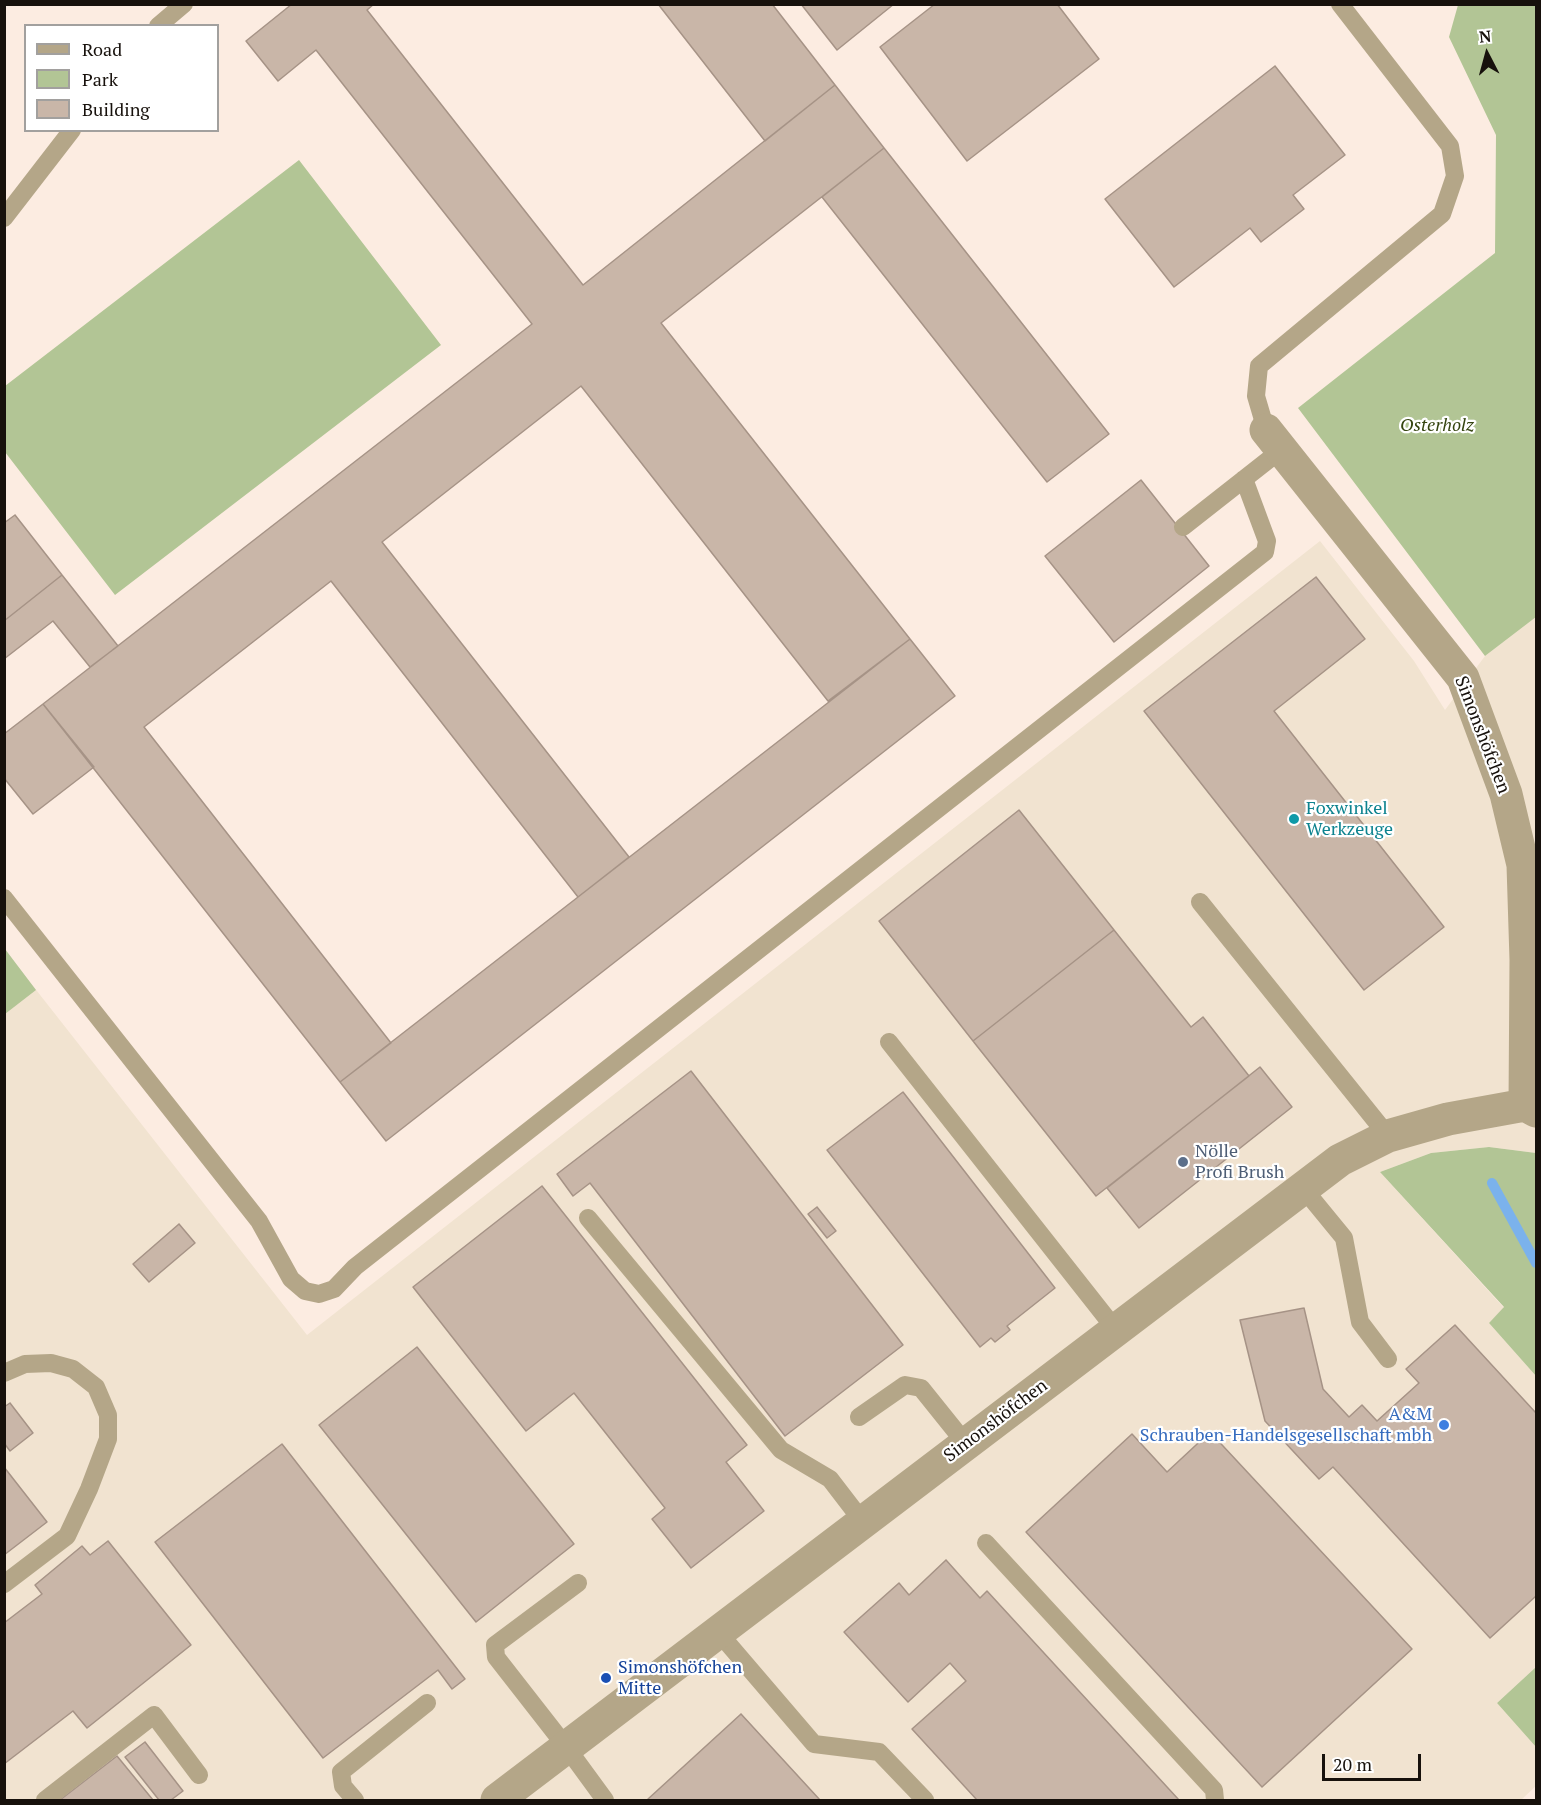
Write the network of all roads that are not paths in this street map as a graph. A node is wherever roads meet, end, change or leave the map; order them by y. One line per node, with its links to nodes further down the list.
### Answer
1 (184, 4): 3 (lane)
2 (1340, 4): 6 (lane)
3 (160, 24)
4 (70, 132): 5 (lane)
5 (4, 219)
6 (1274, 440): 7 (lane); 12 (street, Simonshöfchen)
7 (1244, 479): 8 (lane); 9 (lane)
8 (1183, 527)
9 (4, 898)
10 (1200, 902): 13 (lane)
11 (889, 1042): 16 (lane)
12 (1531, 1108): 13 (street, Simonshöfchen)
13 (1388, 1136): 14 (street, Simonshöfchen)
14 (1303, 1188): 16 (street, Simonshöfchen); 17 (lane)
15 (588, 1218): 21 (lane)
16 (1116, 1330): 20 (street, Simonshöfchen)
17 (1388, 1359)
18 (4, 1373): 24 (lane)
19 (859, 1417): 20 (lane)
20 (966, 1444): 21 (street, Simonshöfchen)
21 (863, 1522): 25 (street, Simonshöfchen)
22 (986, 1543): 34 (lane)
23 (578, 1583): 27 (lane)
24 (4, 1584)
25 (719, 1633): 27 (street, Simonshöfchen); 33 (lane)
26 (427, 1703): 31 (lane)
27 (567, 1748): 29 (street, Simonshöfchen); 32 (lane)
28 (199, 1775): 30 (lane)
29 (514, 1796)
30 (45, 1800)
31 (355, 1800)
32 (605, 1800)
33 (925, 1800)
34 (1215, 1800)

